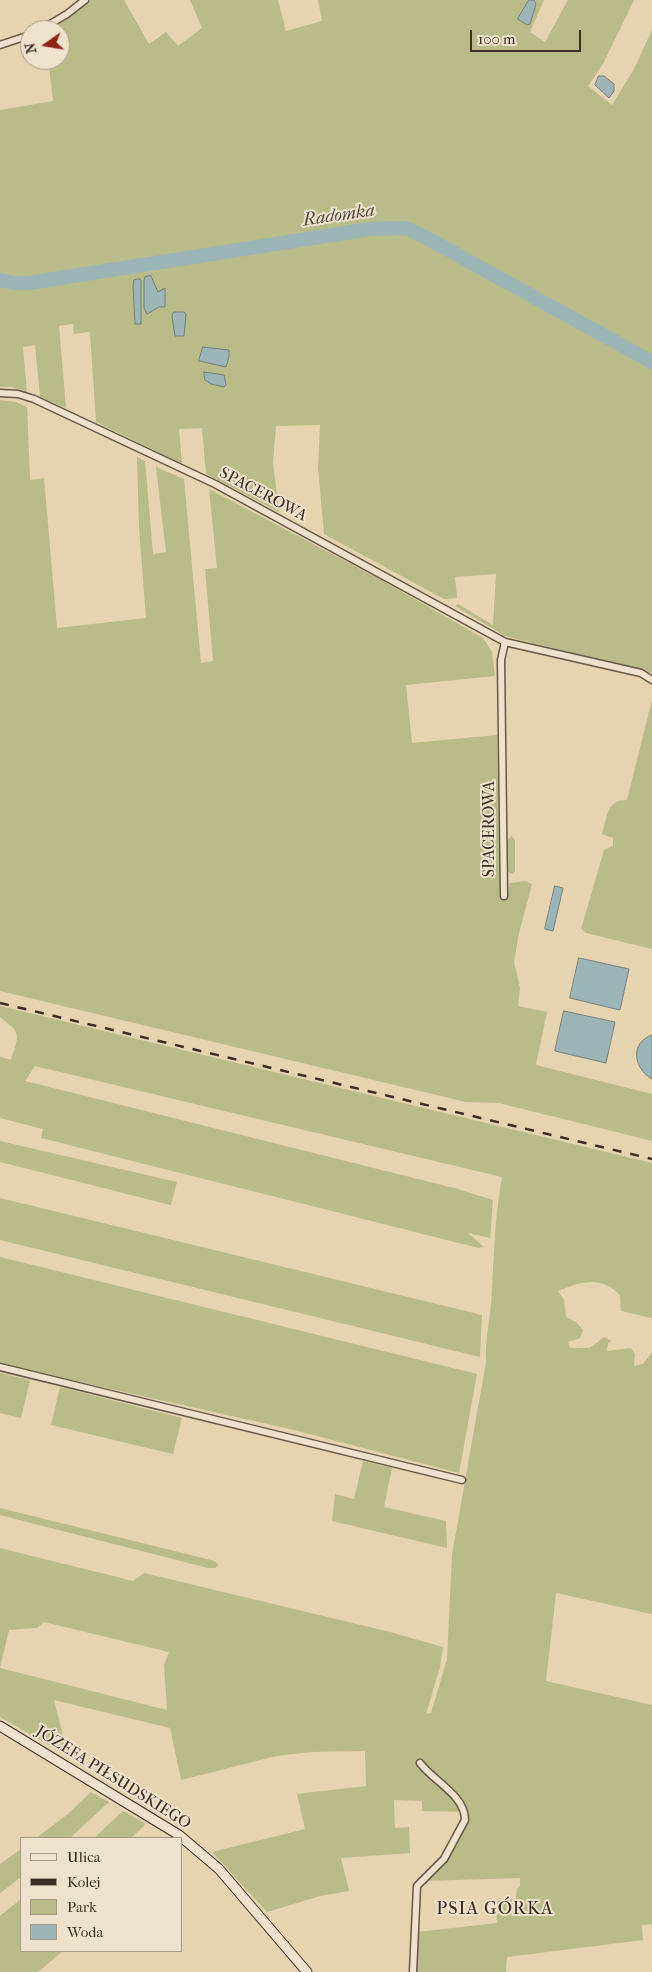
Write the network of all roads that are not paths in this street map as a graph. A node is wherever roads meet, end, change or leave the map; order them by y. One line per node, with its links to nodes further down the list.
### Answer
1 (85, 0): 2 (street)
2 (57, 20)
3 (20, 38): 4 (street)
4 (0, 45)
5 (0, 393): 6 (street, SPACEROWA)
6 (505, 642): 7 (street, SPACEROWA); 8 (street, SPACEROWA)
7 (652, 680)
8 (504, 896)
9 (0, 1367): 10 (street)
10 (462, 1480)
11 (0, 1726): 13 (street, JÓZEFA PIŁSUDSKIEGO)
12 (420, 1763): 16 (street)
13 (180, 1837)
14 (182, 1838): 15 (street, JÓZEFA PIŁSUDSKIEGO)
15 (307, 1972)
16 (413, 1972)

